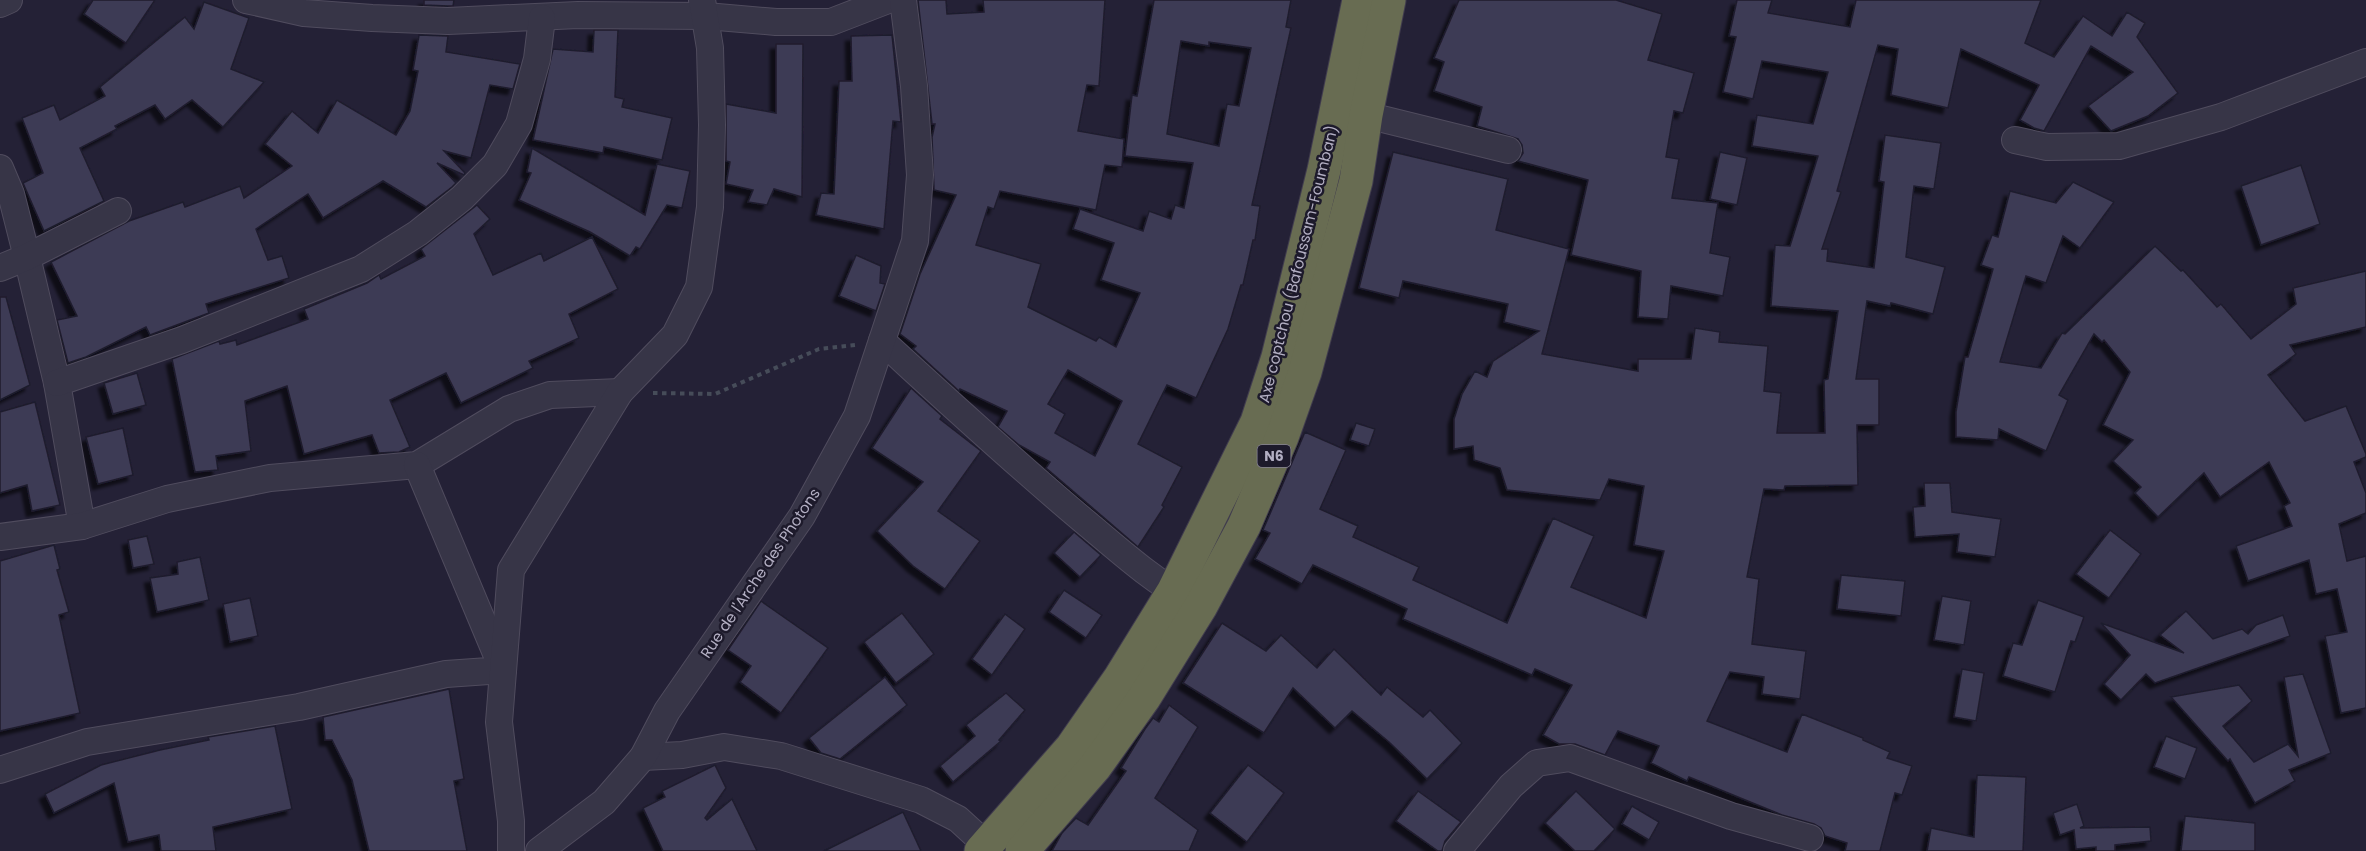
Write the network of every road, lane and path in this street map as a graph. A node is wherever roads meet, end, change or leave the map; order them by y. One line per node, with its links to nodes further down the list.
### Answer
1 (9, 0): 7 (street)
2 (246, 0): 8 (street)
3 (888, 0): 9 (street)
4 (903, 0): 21 (street, Rue de l'Arche des Photons)
5 (1359, 0): 19 (highway, Axe coptchou (Bafoussam-Foumban) / N6)
6 (1389, 0): 12 (highway, Axe coptchou (Bafoussam-Foumban) / N6)
7 (0, 4)
8 (334, 8): 10 (street)
9 (704, 8): 10 (street); 23 (street)
10 (542, 18): 22 (street)
11 (2366, 62): 13 (street)
12 (1366, 115): 14 (street); 20 (highway, Axe coptchou (Bafoussam-Foumban) / N6)
13 (2015, 140)
14 (1508, 150)
15 (0, 168): 17 (street)
16 (118, 212): 17 (street)
17 (27, 257): 18 (street); 22 (street)
18 (0, 268)
19 (1292, 294): 20 (highway); 27 (highway, Axe coptchou (Bafoussam-Foumban) / N6)
20 (1325, 300): 27 (highway, Axe coptchou (Bafoussam-Foumban) / N6)
21 (882, 341): 23 (path); 27 (street); 29 (street, Rue de l'Arche des Photons)
22 (57, 383): 25 (street)
23 (620, 392): 24 (street); 28 (street)
24 (417, 465): 25 (street); 28 (street)
25 (82, 526): 26 (street)
26 (0, 537)
27 (1187, 599): 32 (highway, Axe coptchou (Bafoussam-Foumban) / N6); 35 (highway, Axe coptchou (Bafoussam-Foumban) / N6)
28 (503, 670): 30 (street); 33 (street)
29 (644, 757): 32 (street); 34 (street, Rue de l'Arche des Photons)
30 (0, 770)
31 (1810, 838): 36 (street)
32 (987, 849)
33 (511, 851)
34 (539, 851)
35 (1022, 851)
36 (1456, 851)

